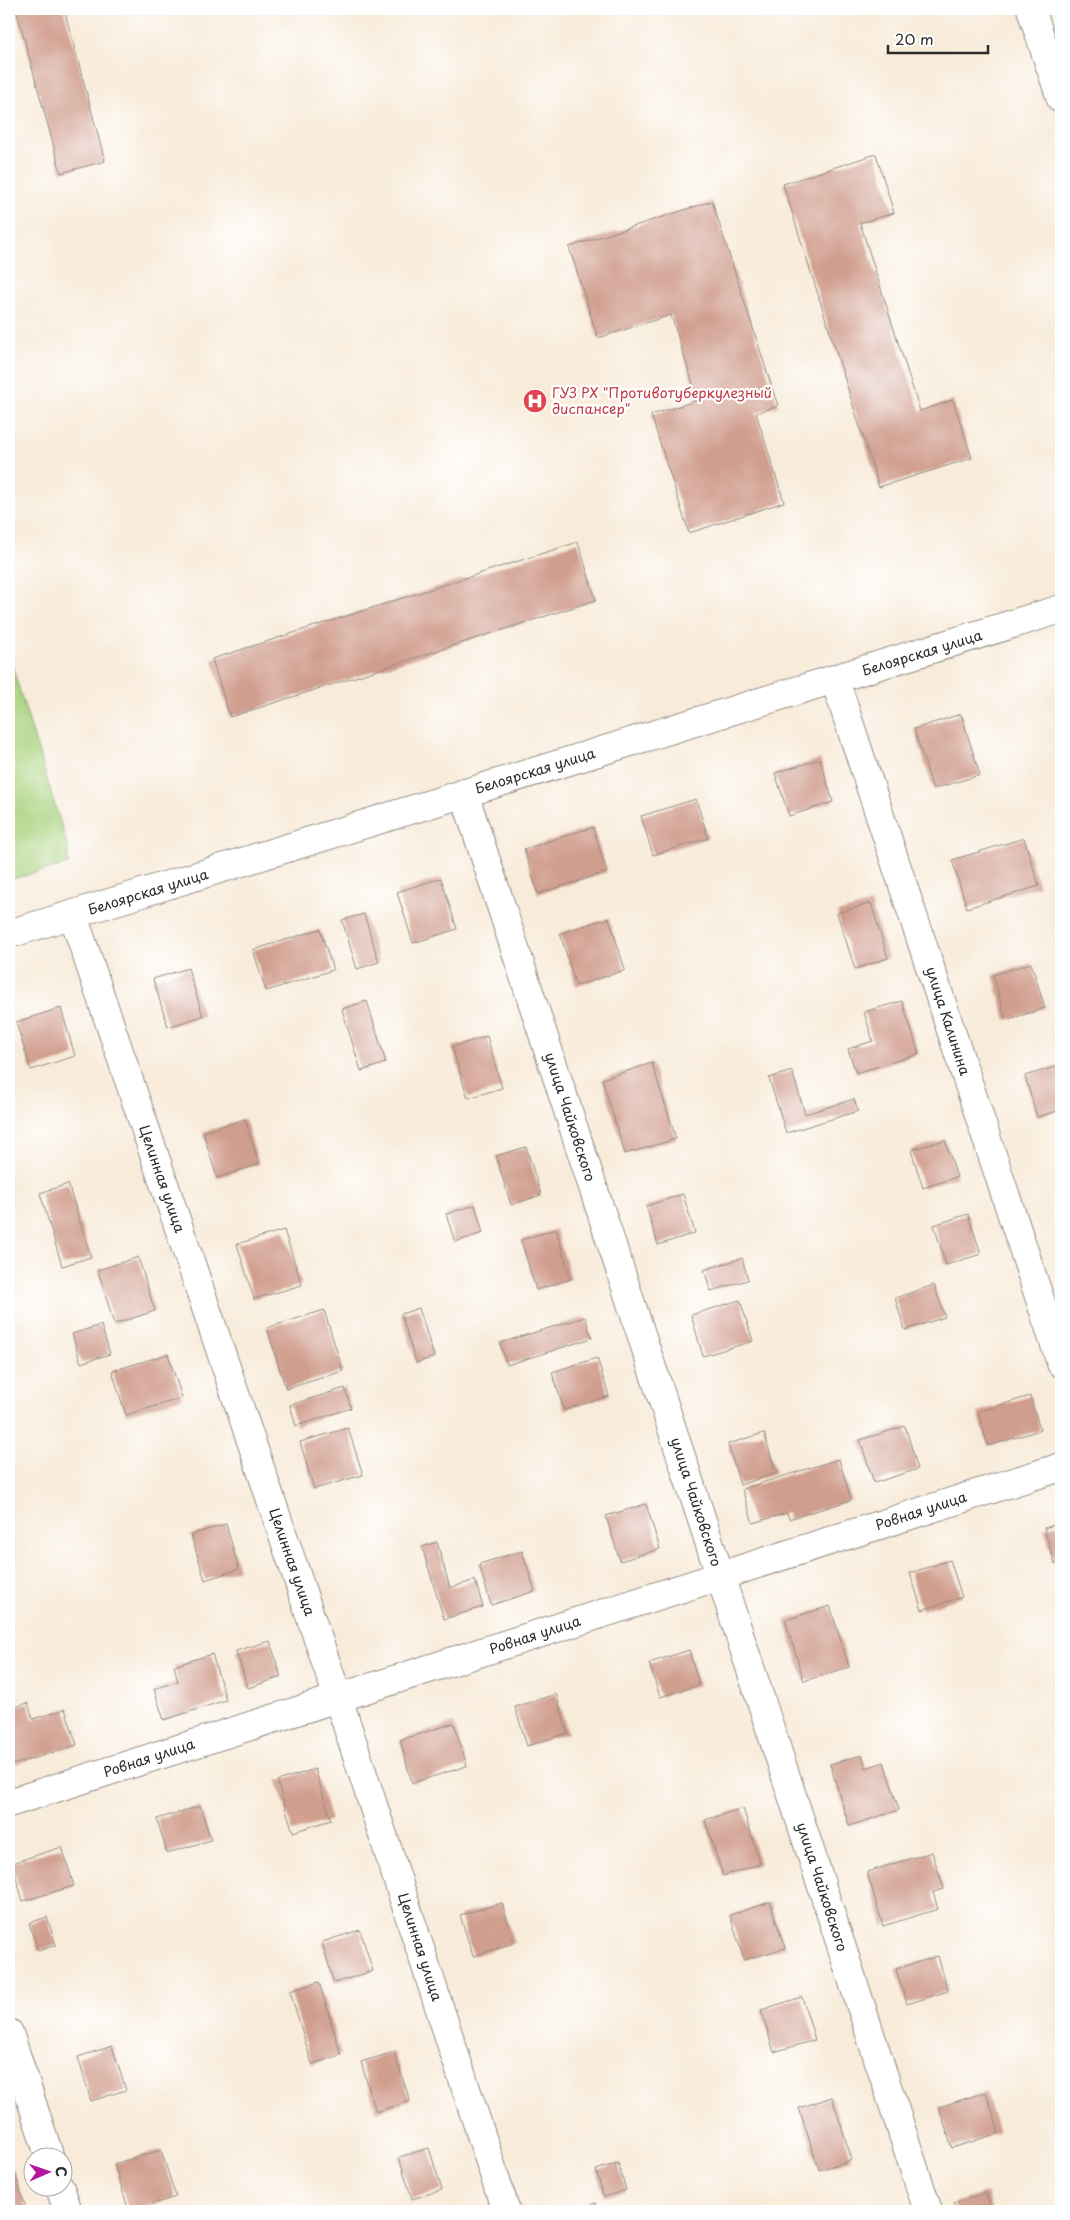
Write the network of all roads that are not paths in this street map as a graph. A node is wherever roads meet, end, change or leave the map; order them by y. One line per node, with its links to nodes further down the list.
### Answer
1 (1032, 9): 2 (street)
2 (1061, 99)
3 (1061, 609): 4 (street, Белоярская улица)
4 (836, 680): 5 (street, Белоярская улица); 8 (street, улица Калинина)
5 (464, 793): 6 (street, Белоярская улица); 10 (street, улица Чайковского)
6 (73, 916): 7 (street, Белоярская улица); 11 (street, Целинная улица)
7 (9, 934)
8 (1061, 1363)
9 (1061, 1466): 10 (street, Ровная улица)
10 (721, 1575): 11 (street, Ровная улица); 18 (street, улица Чайковского)
11 (338, 1698): 12 (street, Ровная улица); 17 (street, Целинная улица)
12 (9, 1803)
13 (9, 2033): 14 (street)
14 (47, 2148)
15 (63, 2198): 16 (street)
16 (68, 2211)
17 (506, 2211)
18 (928, 2211)

